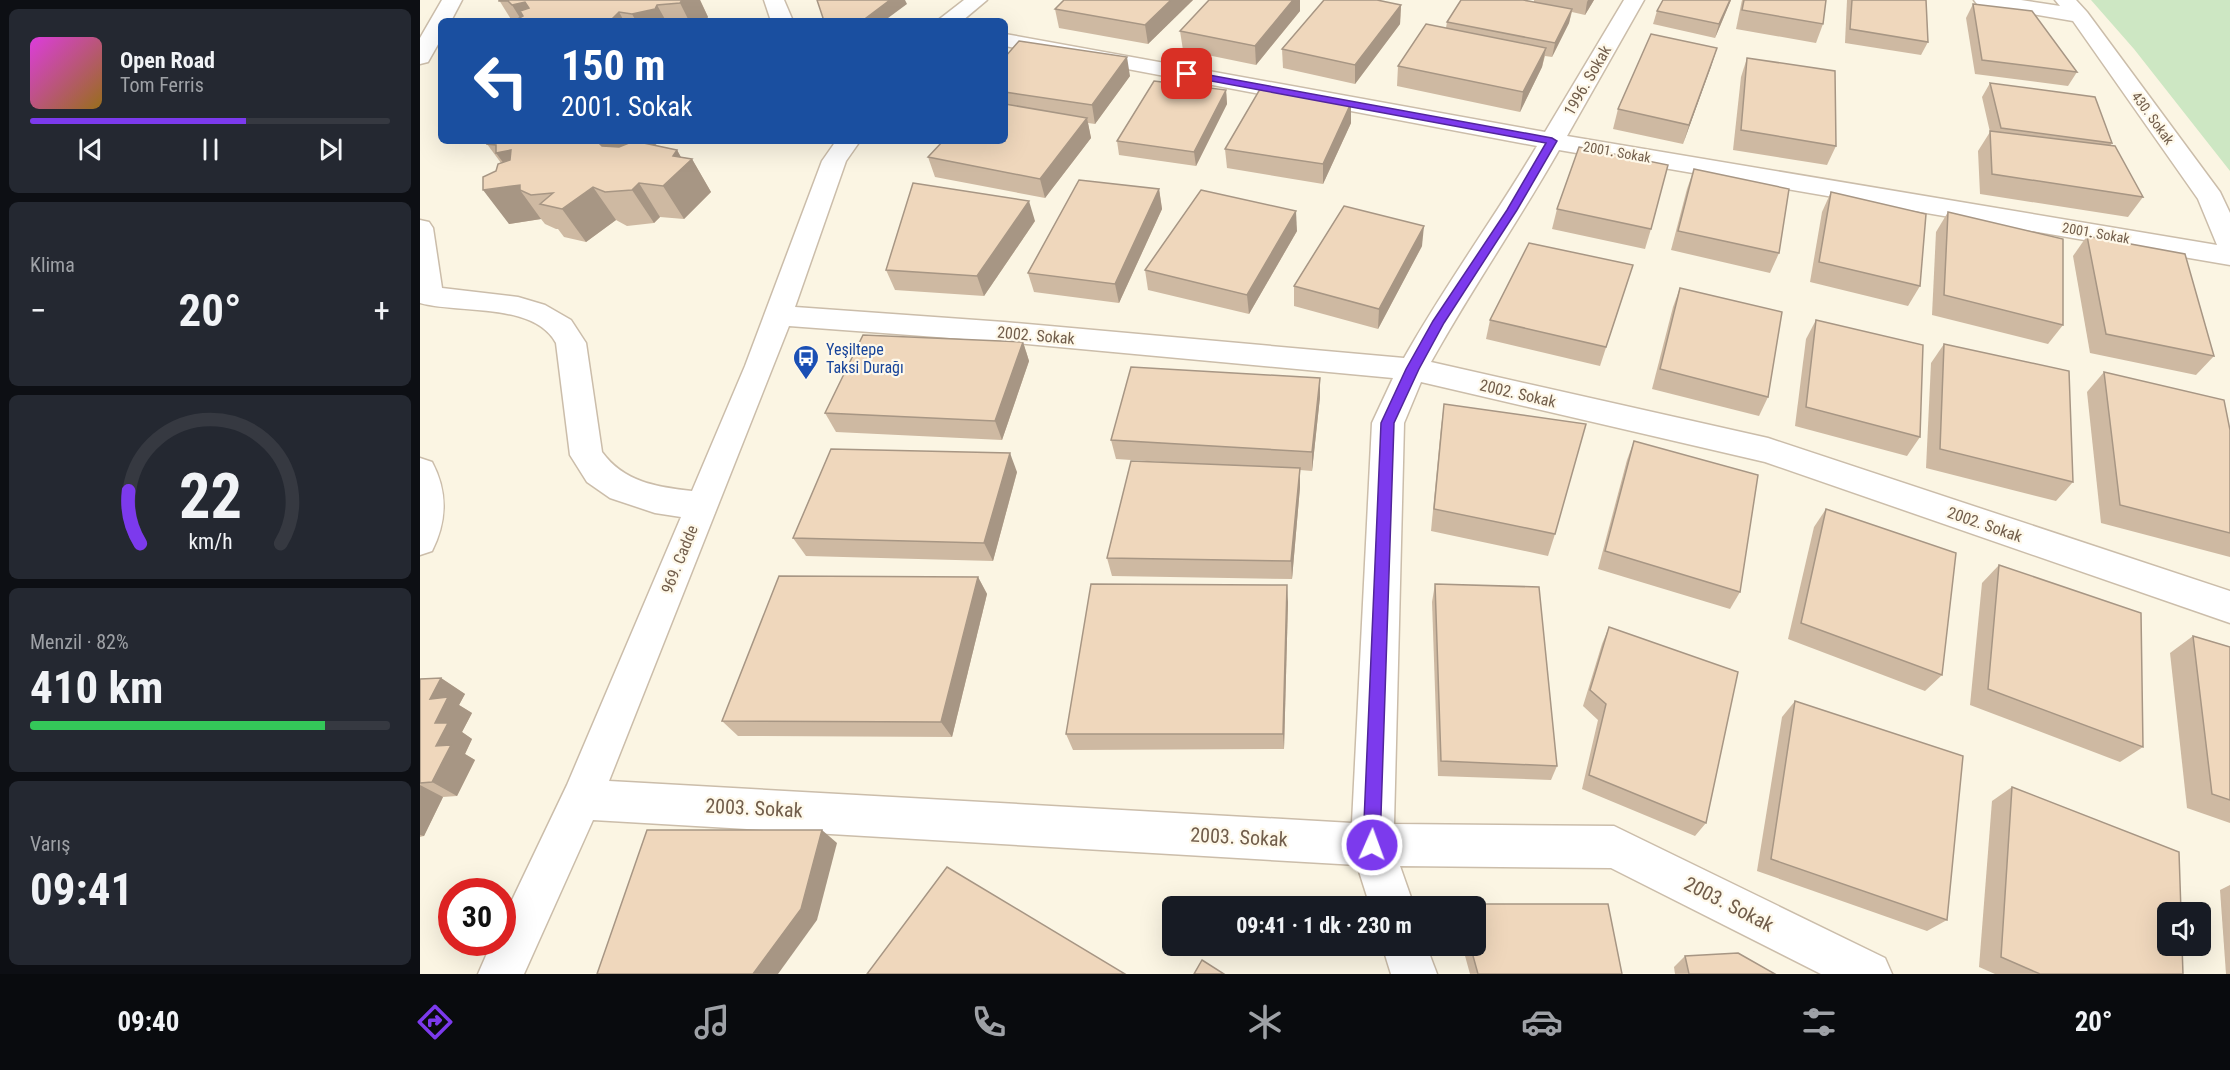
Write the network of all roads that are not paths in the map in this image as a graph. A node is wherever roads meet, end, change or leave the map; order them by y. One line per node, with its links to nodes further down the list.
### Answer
1 (452, 0): 7 (street)
2 (774, 0): 8 (street)
3 (977, 0): 9 (street)
4 (1634, 0): 13 (street, 1996. Sokak)
5 (1984, 0): 6 (street)
6 (2072, 8): 16 (street, 430. Sokak)
7 (442, 18)
8 (781, 18)
9 (952, 18)
10 (438, 25): 12 (street)
11 (1008, 41): 13 (street, 2001. Sokak)
12 (420, 57)
13 (1552, 141): 17 (street, 2001. Sokak); 20 (street, 1996. Sokak)
14 (836, 148): 19 (street, 969. Cadde)
15 (420, 228): 18 (street)
16 (2230, 244)
17 (2230, 256)
18 (425, 298): 22 (street)
19 (779, 316): 20 (street, 2002. Sokak); 22 (street, 969. Cadde)
20 (1412, 369): 24 (street, 2002. Sokak); 26 (street, 1996. Sokak)
21 (420, 471): 23 (street)
22 (701, 506): 25 (street, 969. Cadde)
23 (420, 541)
24 (2230, 607)
25 (580, 798): 26 (street, 2003. Sokak); 29 (street, 969. Cadde)
26 (1372, 845): 27 (street, 1996. Sokak); 31 (street, 2003. Sokak)
27 (1389, 896)
28 (1408, 956): 30 (street)
29 (501, 974)
30 (1414, 974)
31 (1869, 974)

